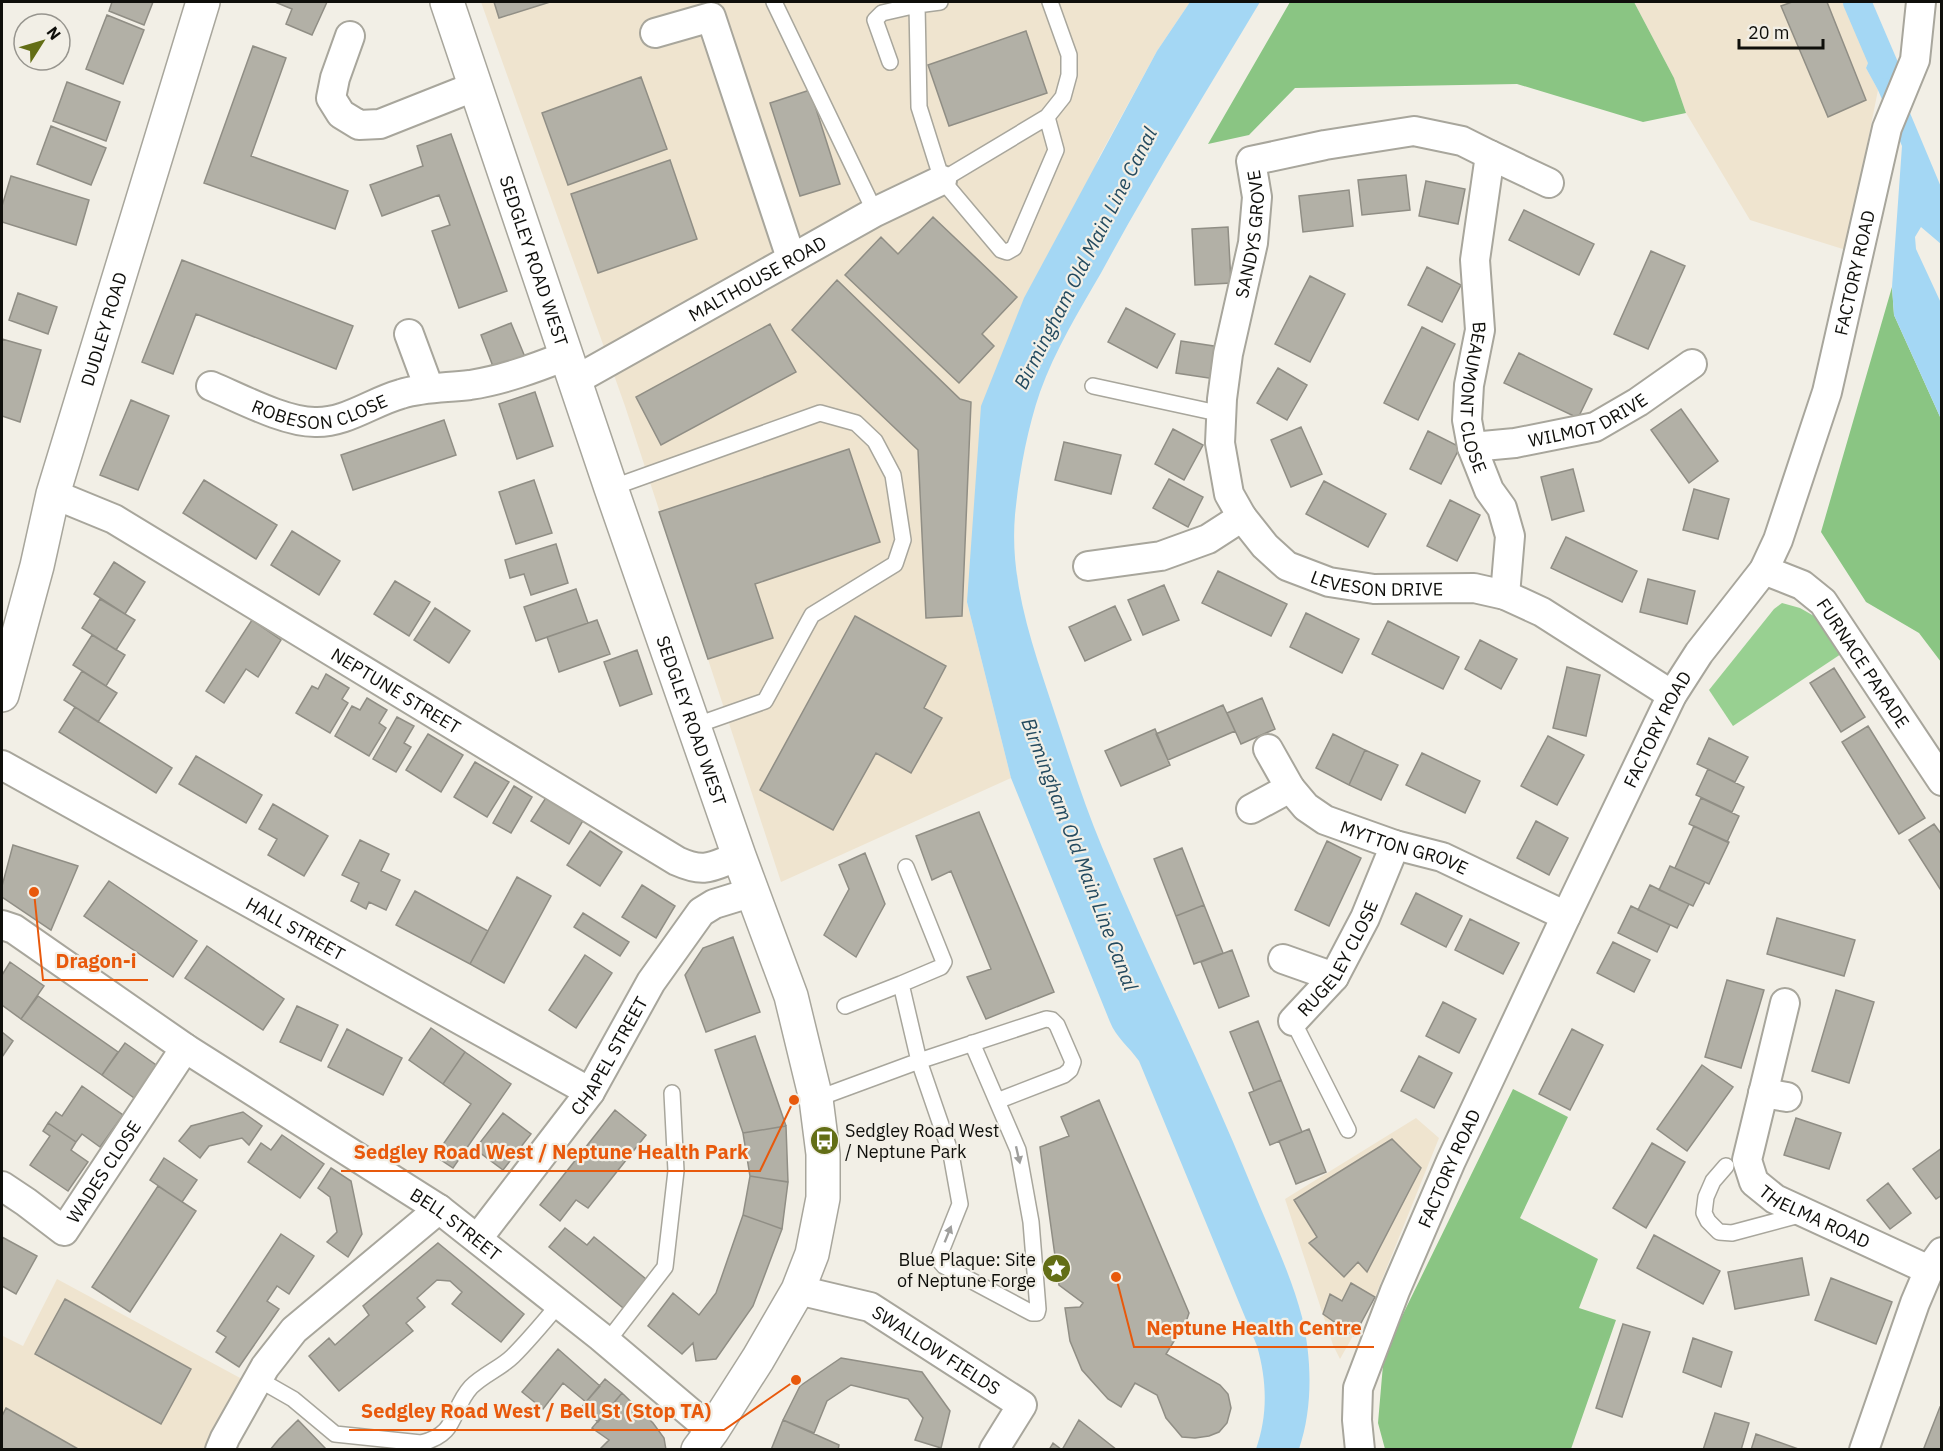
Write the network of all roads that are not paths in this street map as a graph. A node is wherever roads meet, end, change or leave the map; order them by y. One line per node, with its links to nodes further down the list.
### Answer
1 (203, 2): 27 (main road, DUDLEY ROAD)
2 (447, 2): 11 (main road, SEDGLEY ROAD WEST)
3 (774, 2): 16 (lane)
4 (940, 2): 7 (lane)
5 (1050, 2): 12 (lane)
6 (1921, 2): 30 (street, FACTORY ROAD)
7 (917, 5): 10 (lane); 14 (lane)
8 (655, 33): 17 (street)
9 (350, 36): 11 (street)
10 (890, 62)
11 (476, 86): 20 (main road, SEDGLEY ROAD WEST)
12 (1047, 117): 14 (lane); 14 (lane)
13 (1490, 155): 15 (street); 24 (street, SANDYS GROVE); 25 (street, BEAUMONT CLOSE)
14 (942, 180): 16 (street, MALTHOUSE ROAD)
15 (1549, 183)
16 (875, 212): 17 (street, MALTHOUSE ROAD)
17 (791, 258): 20 (street, MALTHOUSE ROAD)
18 (409, 334): 23 (street)
19 (1692, 364): 25 (street, WILMOT DRIVE)
20 (570, 369): 23 (street, ROBESON CLOSE); 26 (main road, SEDGLEY ROAD WEST)
21 (211, 386): 23 (street, ROBESON CLOSE)
22 (1093, 386): 24 (lane)
23 (429, 387)
24 (1222, 414): 28 (street, SANDYS GROVE)
25 (1472, 447): 31 (street, BEAUMONT CLOSE)
26 (611, 488): 36 (main road, SEDGLEY ROAD WEST); 36 (lane)
27 (53, 494): 32 (main road, DUDLEY ROAD); 43 (street, NEPTUNE STREET)
28 (1242, 517): 29 (street); 31 (street, LEVESON DRIVE)
29 (1089, 566)
30 (1764, 570): 34 (street, FACTORY ROAD); 39 (street, FURNACE PARADE)
31 (1505, 595): 34 (street, LEVESON DRIVE)
32 (12, 659): 33 (main road, DUDLEY ROAD); 35 (main road, DUDLEY ROAD)
33 (2, 695)
34 (1672, 695): 46 (street, FACTORY ROAD)
35 (2, 716)
36 (694, 726): 43 (main road, SEDGLEY ROAD WEST)
37 (1268, 749): 40 (street)
38 (2, 765): 57 (street, HALL STREET)
39 (1941, 781)
40 (1290, 788): 41 (street); 42 (street, MYTTON GROVE)
41 (1251, 809)
42 (1395, 845): 46 (street, MYTTON GROVE); 49 (street, RUGELEY CLOSE)
43 (739, 856): 45 (main road, SEDGLEY ROAD WEST)
44 (906, 867): 50 (lane)
45 (753, 892): 57 (street, CHAPEL STREET); 59 (main road, SEDGLEY ROAD WEST)
46 (1566, 916): 75 (street, FACTORY ROAD)
47 (2, 925): 55 (street, BELL STREET)
48 (1282, 959): 49 (street)
49 (1334, 976): 53 (street, RUGELEY CLOSE)
50 (901, 984): 52 (lane); 56 (lane)
51 (1785, 1003): 65 (street, THELMA ROAD)
52 (845, 1006)
53 (1293, 1021): 61 (lane, RUGELEY CLOSE)
54 (972, 1043): 56 (lane); 60 (lane); 60 (lane)
55 (185, 1048): 63 (street, WADES CLOSE); 64 (street, BELL STREET)
56 (919, 1061): 59 (lane); 60 (lane, one-way to 56)
57 (590, 1092): 66 (street, CHAPEL STREET)
58 (672, 1093): 70 (lane)
59 (816, 1099): 68 (main road, SEDGLEY ROAD WEST)
60 (997, 1101)
61 (1348, 1130)
62 (1726, 1166): 65 (lane)
63 (2, 1186)
64 (439, 1209): 66 (street, BELL STREET); 71 (street)
65 (1806, 1213): 67 (street, THELMA ROAD)
66 (478, 1239): 69 (street, BELL STREET)
67 (1935, 1261): 76 (street)
68 (798, 1290): 72 (main road, SEDGLEY ROAD WEST); 74 (street, SWALLOW FIELDS)
69 (560, 1304): 70 (street, BELL STREET); 71 (lane)
70 (608, 1342): 72 (street, BELL STREET)
71 (258, 1379): 73 (street)
72 (707, 1443)
73 (220, 1449)
74 (994, 1449)
75 (1360, 1449)
76 (1864, 1449)

